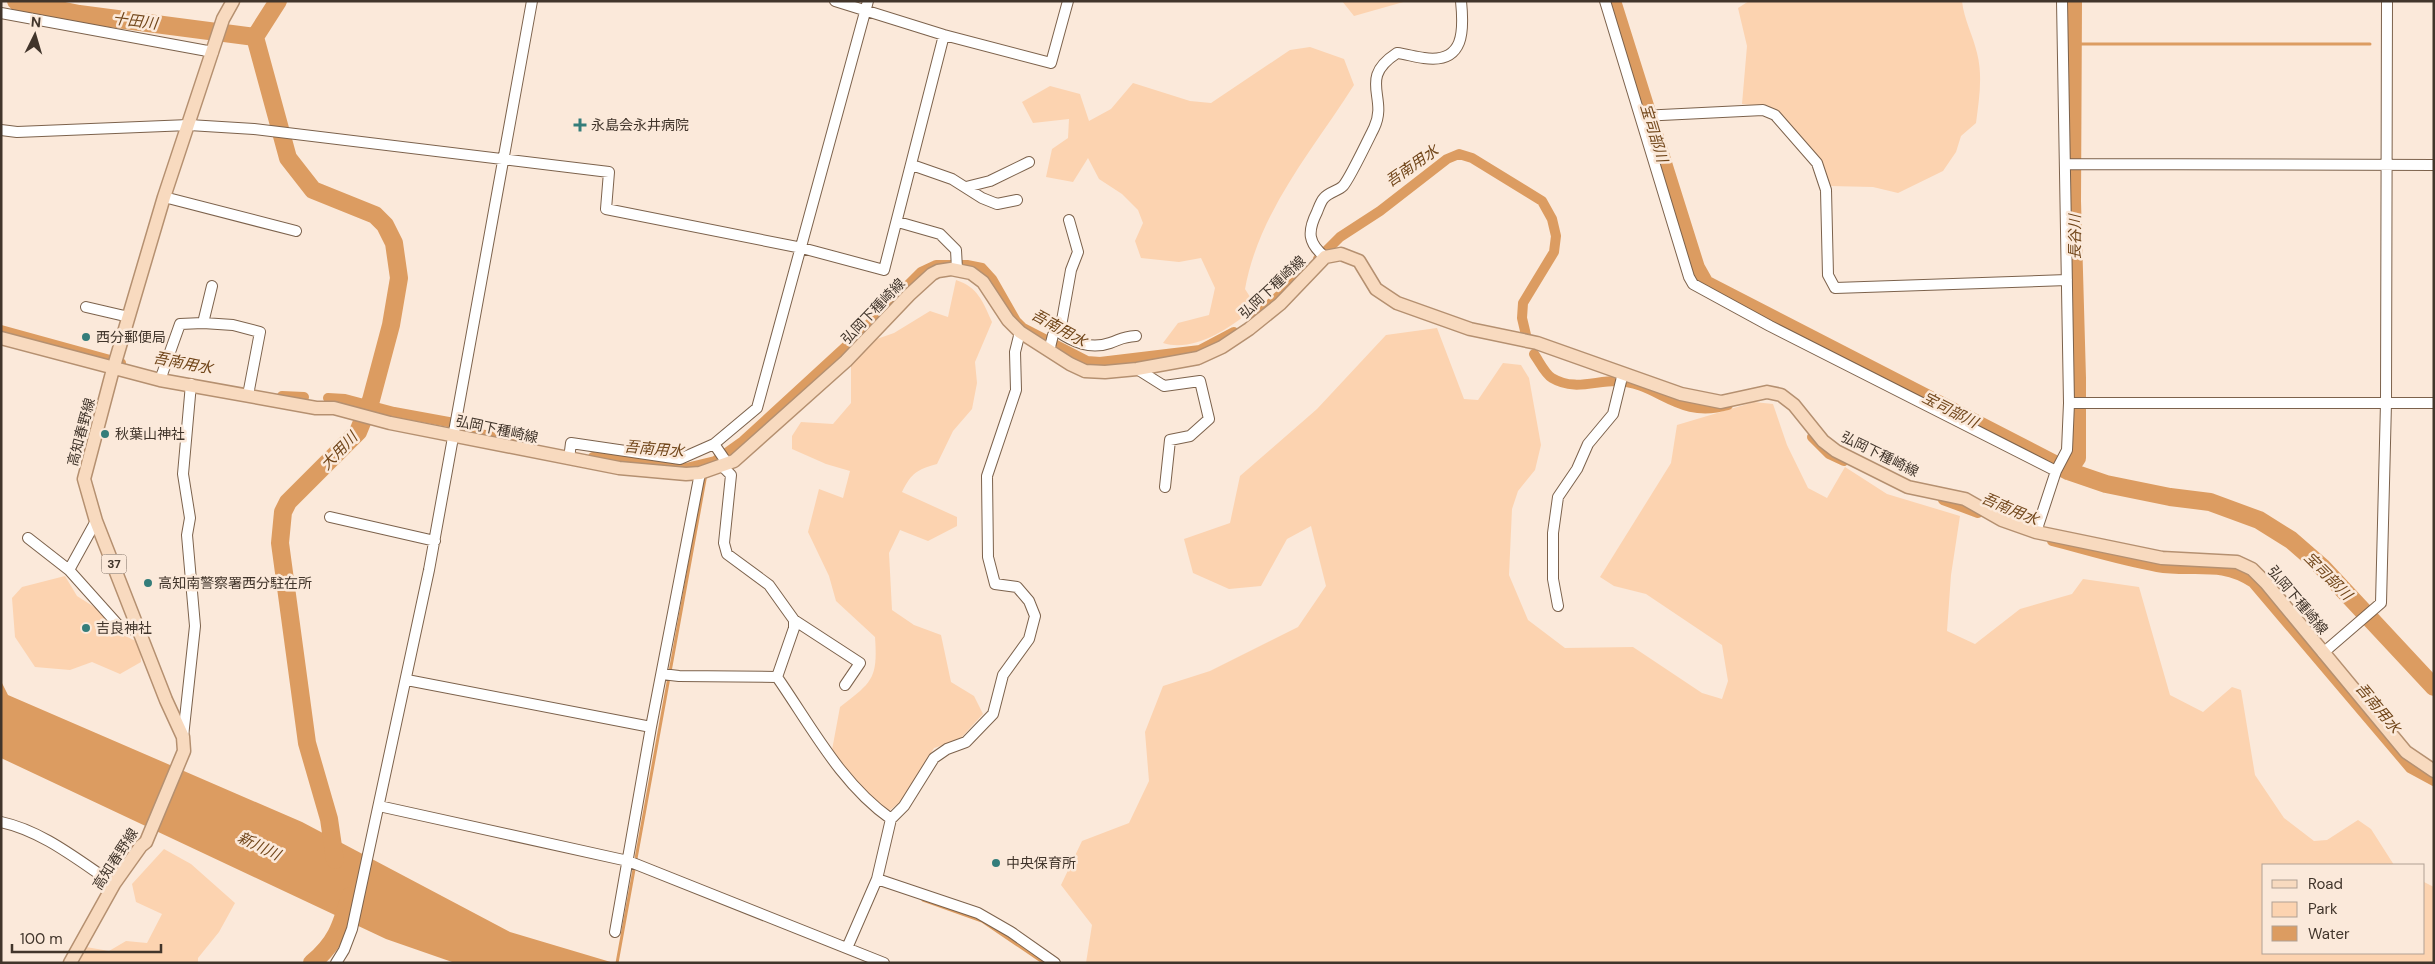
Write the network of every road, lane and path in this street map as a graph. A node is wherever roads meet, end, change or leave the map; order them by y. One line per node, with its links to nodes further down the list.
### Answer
1 (233, 1): 13 (main road, 高知春野線 / 37)
2 (532, 1): 17 (street)
3 (835, 1): 10 (street)
4 (868, 1): 10 (street)
5 (1068, 1): 12 (street)
6 (1461, 1): 30 (street)
7 (1605, 1): 14 (street)
8 (2062, 1): 19 (street)
9 (2387, 1): 22 (street)
10 (866, 12): 12 (street); 29 (street)
11 (1, 13): 13 (street)
12 (944, 35): 20 (street)
13 (213, 50): 15 (main road, 高知春野線 / 37)
14 (1641, 116): 32 (street); 54 (street)
15 (189, 126): 16 (street); 17 (street); 24 (main road, 高知春野線 / 37)
16 (1, 130)
17 (505, 158): 29 (street); 50 (street)
18 (1029, 162): 23 (street)
19 (2066, 164): 22 (street); 32 (street)
20 (912, 165): 23 (street); 27 (street)
21 (2434, 165): 22 (street)
22 (2387, 166): 48 (street)
23 (966, 187): 25 (street)
24 (164, 197): 28 (street); 35 (main road, 高知春野線 / 37)
25 (1017, 200)
26 (1069, 220): 40 (street)
27 (898, 222): 29 (street); 31 (street)
28 (296, 231)
29 (802, 248): 51 (street)
30 (1321, 254): 42 (main road, 弘岡下種崎線); 44 (main road, 弘岡下種崎線)
31 (958, 264): 37 (main road, 弘岡下種崎線); 53 (main road, 弘岡下種崎線)
32 (2067, 280): 47 (street)
33 (212, 286): 36 (street)
34 (86, 307): 35 (street)
35 (129, 317): 41 (main road, 高知春野線 / 37)
36 (203, 323): 43 (street); 46 (street)
37 (1020, 332): 40 (main road, 弘岡下種崎線); 75 (street)
38 (1136, 336): 40 (street)
39 (1, 338): 41 (main road, 弘岡下種崎線)
40 (1052, 341): 42 (main road, 弘岡下種崎線)
41 (115, 364): 43 (main road, 弘岡下種崎線); 58 (main road, 高知春野線 / 37)
42 (1137, 369): 56 (street)
43 (161, 377): 45 (main road, 弘岡下種崎線)
44 (1621, 379): 59 (main road, 弘岡下種崎線); 63 (street)
45 (192, 384): 46 (main road, 弘岡下種崎線); 72 (street)
46 (249, 392): 50 (main road, 弘岡下種崎線)
47 (2070, 403): 48 (street); 54 (street)
48 (2386, 403): 49 (street); 66 (street)
49 (2434, 403)
50 (453, 432): 52 (main road, 弘岡下種崎線); 61 (street)
51 (716, 446): 52 (street); 53 (street)
52 (569, 457): 55 (main road, 弘岡下種崎線)
53 (722, 464): 55 (main road, 弘岡下種崎線); 64 (street)
54 (2057, 469): 59 (street)
55 (700, 473): 67 (street)
56 (1165, 487)
57 (330, 517): 61 (street)
58 (96, 521): 62 (street); 65 (main road, 高知春野線 / 37)
59 (2036, 532): 66 (main road, 弘岡下種崎線)
60 (28, 538): 62 (street)
61 (435, 541): 69 (street)
62 (70, 570): 65 (street)
63 (1558, 606)
64 (794, 620): 68 (street); 70 (street)
65 (140, 631): 72 (main road, 高知春野線 / 37)
66 (2323, 653): 73 (main road, 弘岡下種崎線)
67 (662, 674): 68 (street); 71 (street)
68 (777, 677): 75 (street)
69 (406, 680): 71 (street); 74 (street)
70 (845, 685)
71 (651, 727): 77 (street)
72 (183, 737): 79 (main road, 高知春野線 / 37)
73 (2434, 771)
74 (379, 806): 77 (street); 83 (street)
75 (891, 819): 78 (street)
76 (1, 822): 79 (street)
77 (628, 862): 80 (street); 81 (street)
78 (876, 879): 81 (street); 85 (street)
79 (114, 884): 82 (main road, 高知春野線 / 37)
80 (615, 932)
81 (847, 948): 84 (street)
82 (70, 963)
83 (336, 963)
84 (884, 963)
85 (1055, 963)

